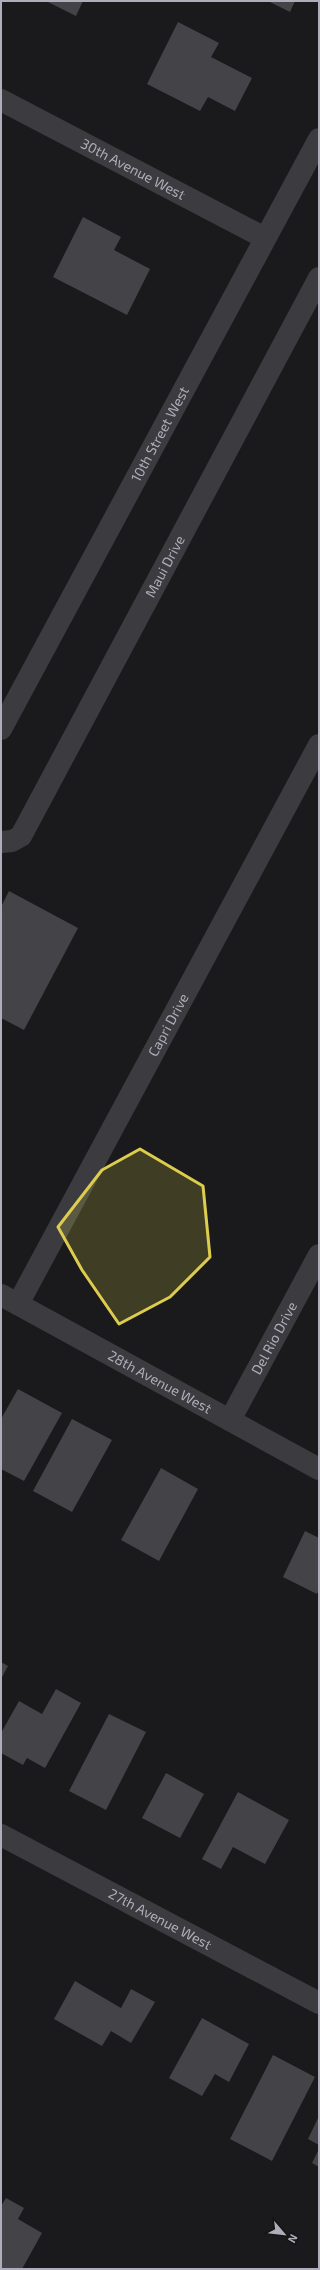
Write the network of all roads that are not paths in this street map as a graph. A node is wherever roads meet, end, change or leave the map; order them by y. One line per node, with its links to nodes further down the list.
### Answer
1 (1, 100): 3 (street, 30th Avenue West)
2 (319, 139): 3 (street, 10th Street West)
3 (265, 238): 5 (street, 10th Street West)
4 (319, 278): 7 (street, Maui Drive)
5 (1, 730)
6 (319, 745): 9 (street, Capri Drive)
7 (1, 842)
8 (319, 1255): 10 (street, Del Rio Drive)
9 (9, 1300): 10 (street, 28th Avenue West)
10 (230, 1420): 11 (street, 28th Avenue West)
11 (319, 1469)
12 (1, 1835): 13 (street, 27th Avenue West)
13 (319, 2003)

